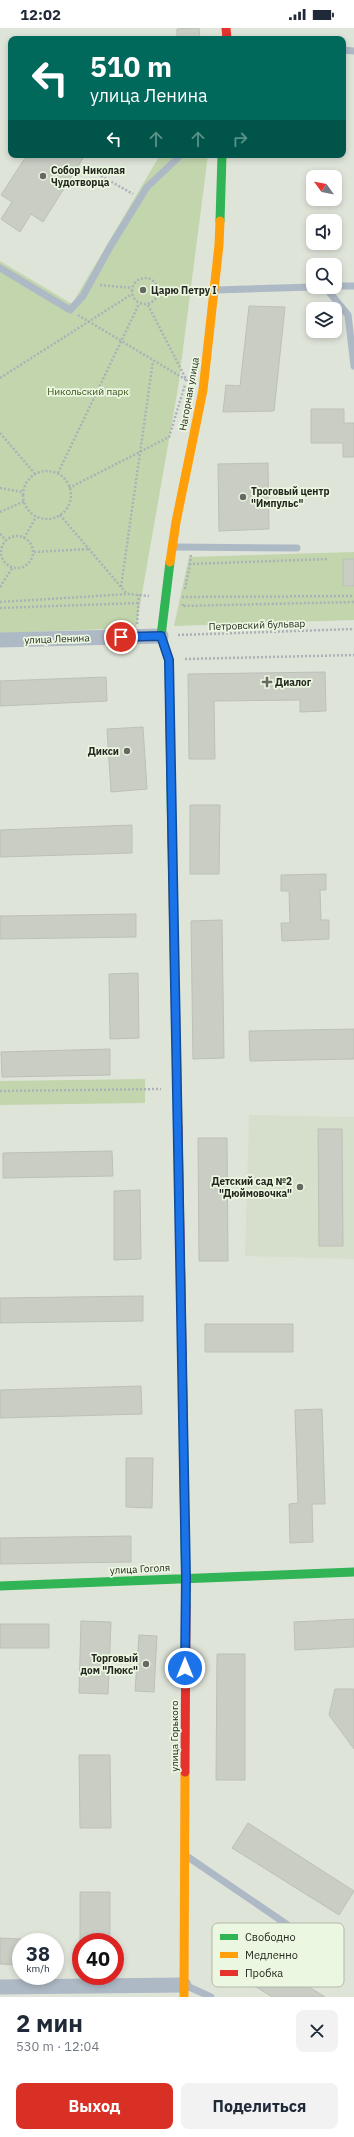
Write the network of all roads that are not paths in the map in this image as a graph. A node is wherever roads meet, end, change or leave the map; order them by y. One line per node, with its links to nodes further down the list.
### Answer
1 (178, 158): 3 (lane)
2 (222, 158): 7 (street, Нагорная улица)
3 (0, 268)
4 (342, 286): 5 (lane)
5 (354, 286)
6 (306, 287): 7 (lane)
7 (214, 290): 10 (street, Нагорная улица)
8 (331, 294): 9 (lane)
9 (354, 366)
10 (172, 547): 11 (lane); 12 (street, Нагорная улица)
11 (297, 548)
12 (161, 636): 13 (street, улица Ленина); 15 (street, улица Горького)
13 (0, 640)
14 (354, 1572): 15 (street, улица Гоголя)
15 (186, 1578): 16 (street, улица Гоголя); 17 (street, улица Горького)
16 (0, 1586)
17 (185, 1855): 18 (lane); 20 (street, улица Горького)
18 (286, 1923)
19 (1, 1991): 20 (street)
20 (184, 1991): 21 (lane)
21 (211, 1997)

